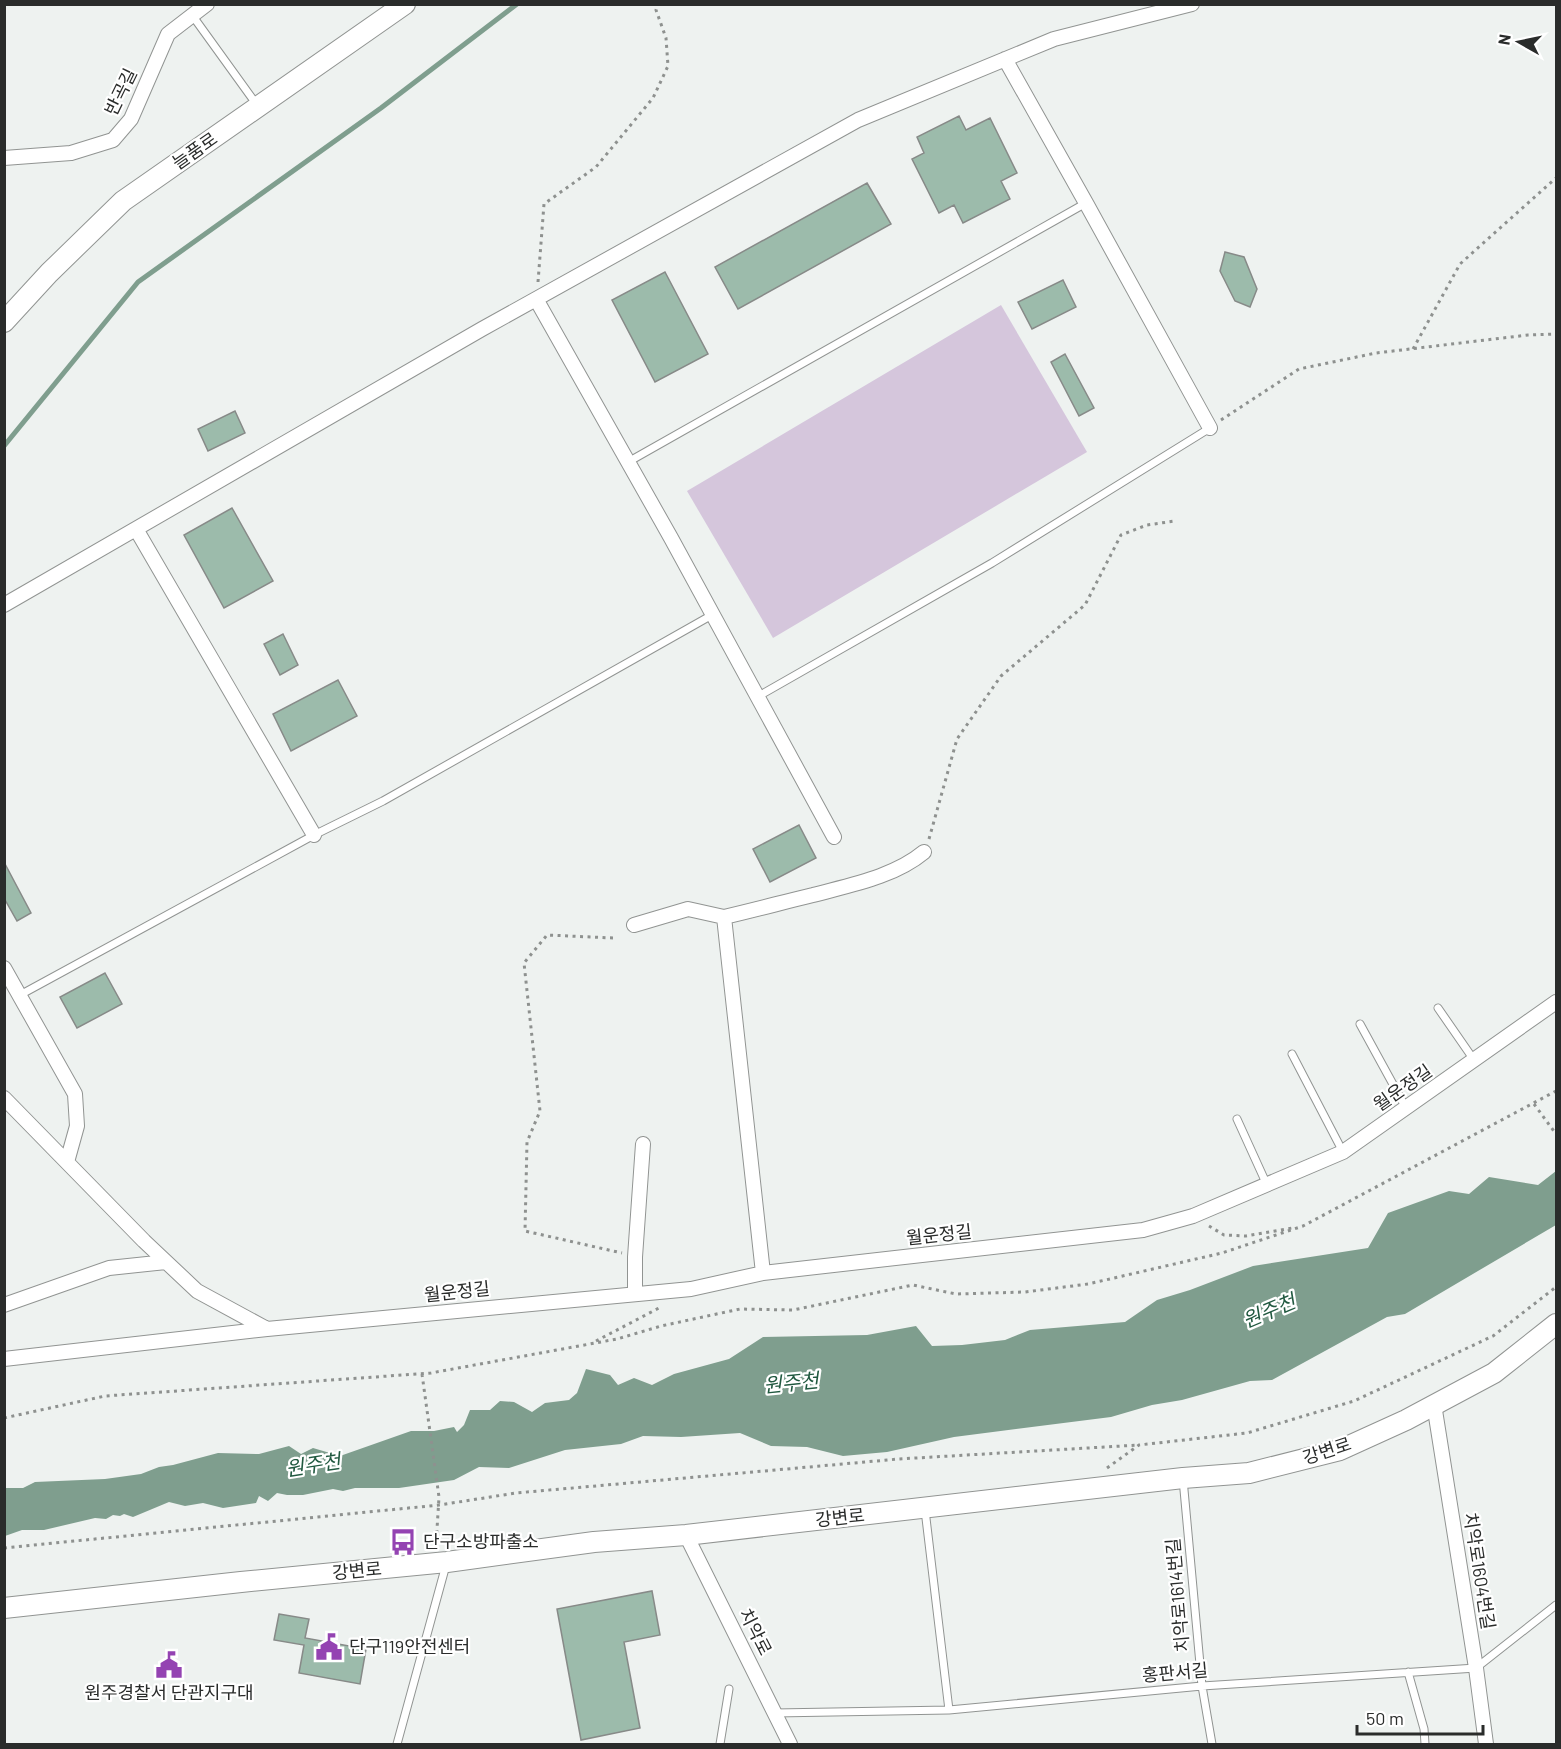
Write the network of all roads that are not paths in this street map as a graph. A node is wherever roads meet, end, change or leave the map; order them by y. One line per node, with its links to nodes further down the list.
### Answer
1 (207, 4): 4 (street, 반곡길)
2 (405, 4): 6 (street, 늘품로)
3 (1192, 4): 5 (street)
4 (192, 15): 6 (lane); 7 (street, 반곡길)
5 (1005, 59): 8 (street); 9 (street)
6 (258, 107): 10 (street, 늘품로)
7 (4, 158)
8 (1086, 203): 11 (street); 12 (lane)
9 (536, 299): 12 (street); 13 (street)
10 (4, 322)
11 (1210, 428): 16 (lane)
12 (628, 462): 15 (street)
13 (136, 529): 14 (street); 17 (street)
14 (4, 605)
15 (712, 615): 16 (street); 17 (lane)
16 (757, 697): 18 (street)
17 (314, 835): 23 (lane)
18 (834, 837)
19 (924, 852): 20 (street)
20 (724, 917): 21 (street); 37 (street)
21 (634, 925)
22 (4, 968): 23 (street)
23 (20, 995): 34 (street)
24 (1557, 1002): 28 (street, 월운정길)
25 (1438, 1008): 28 (lane)
26 (1360, 1024): 30 (lane)
27 (1292, 1054): 33 (lane)
28 (1474, 1060): 30 (street, 월운정길)
29 (4, 1098): 34 (street)
30 (1406, 1108): 33 (street, 월운정길)
31 (1237, 1119): 35 (lane)
32 (643, 1143): 38 (street)
33 (1342, 1152): 35 (street, 월운정길)
34 (67, 1162): 36 (street)
35 (1267, 1185): 37 (street, 월운정길)
36 (166, 1262): 39 (street); 41 (street)
37 (763, 1273): 38 (street, 월운정길)
38 (635, 1293): 41 (street, 월운정길)
39 (4, 1305)
40 (1557, 1324): 43 (street, 강변로)
41 (267, 1329): 42 (street, 월운정길)
42 (4, 1359)
43 (1434, 1404): 44 (street, 강변로); 50 (street, 치악로1604번길)
44 (1183, 1478): 45 (street, 강변로); 52 (lane, 치악로1614번길)
45 (924, 1508): 46 (street, 강변로); 54 (lane)
46 (686, 1535): 47 (street, 강변로); 55 (street, 치악로)
47 (441, 1563): 49 (street, 강변로); 56 (lane)
48 (1557, 1605): 50 (lane)
49 (4, 1608)
50 (1476, 1668): 51 (lane, 홍판서길); 61 (street, 치악로1604번길)
51 (1408, 1672): 52 (lane, 홍판서길); 60 (lane)
52 (1202, 1686): 54 (lane, 홍판서길); 59 (lane, 치악로1614번길)
53 (729, 1689): 57 (lane)
54 (949, 1710): 55 (lane, 홍판서길)
55 (776, 1713): 58 (street, 치악로)
56 (397, 1744)
57 (720, 1744)
58 (790, 1744)
59 (1212, 1744)
60 (1425, 1744)
61 (1486, 1744)

